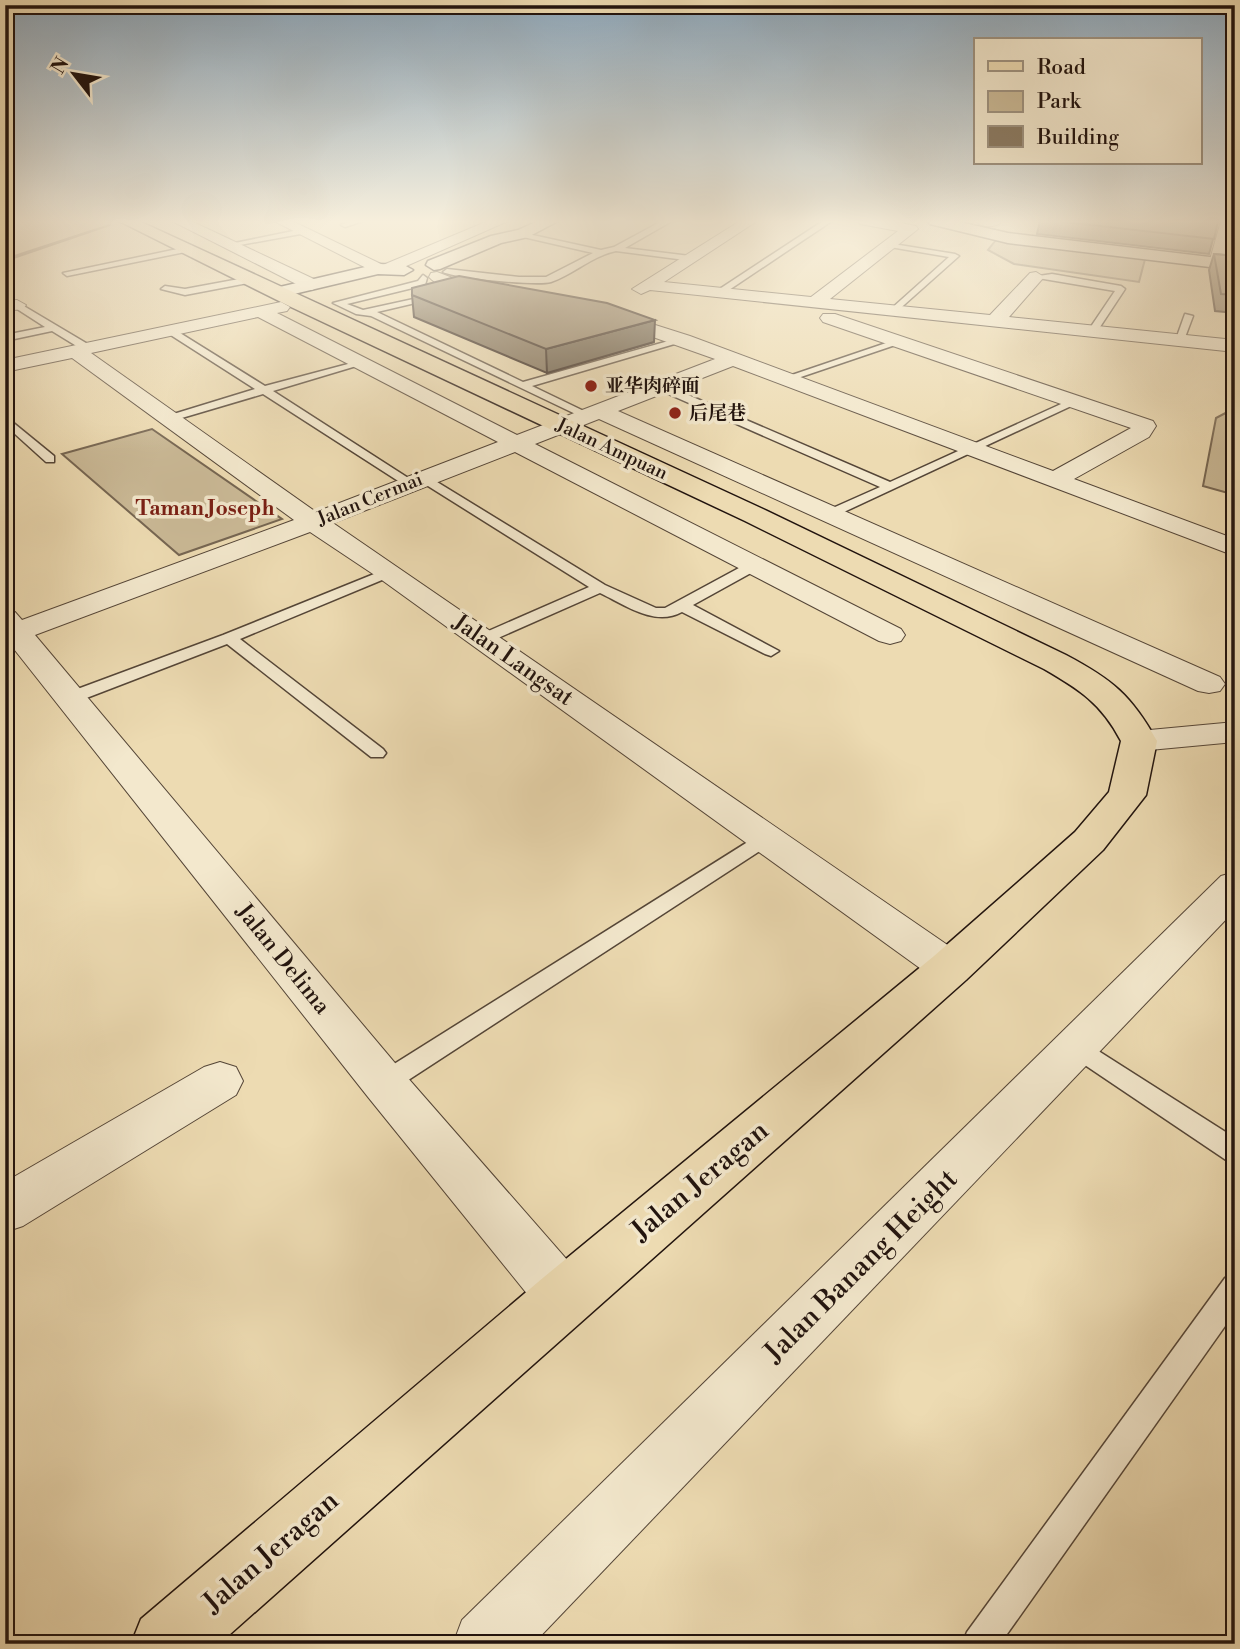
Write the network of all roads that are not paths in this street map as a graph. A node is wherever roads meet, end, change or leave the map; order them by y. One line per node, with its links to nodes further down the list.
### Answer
1 (287, 298): 16 (street)
2 (304, 298): 40 (main road, Jalan Ampuan)
3 (359, 298): 17 (lane)
4 (426, 298): 17 (lane)
5 (517, 298): 12 (street)
6 (622, 298): 24 (street)
7 (756, 298): 14 (street)
8 (829, 298): 14 (street)
9 (908, 298): 15 (lane)
10 (1017, 298): 19 (street)
11 (1115, 298): 22 (lane)
12 (527, 300)
13 (11, 305): 20 (lane)
14 (817, 308): 15 (street); 26 (street)
15 (895, 310): 19 (street)
16 (258, 311): 21 (street); 30 (street)
17 (364, 313): 33 (lane)
18 (1188, 316): 25 (lane)
19 (996, 320): 22 (street)
20 (52, 328): 23 (lane); 28 (lane)
21 (169, 330): 28 (street); 35 (lane)
22 (1093, 331): 25 (street)
23 (5, 338)
24 (682, 340): 29 (street); 33 (lane)
25 (1179, 340): 27 (street)
26 (899, 342): 32 (lane); 36 (street)
27 (1235, 346)
28 (81, 349): 31 (street); 38 (street, Jalan Langsat)
29 (733, 359): 32 (street); 34 (street, Jalan Cermai)
30 (359, 362): 35 (lane); 41 (street)
31 (5, 366)
32 (785, 379): 42 (street)
33 (524, 385): 37 (lane)
34 (661, 387): 37 (street, Jalan Cermai); 46 (lane)
35 (264, 390): 38 (lane); 44 (lane)
36 (1076, 401): 42 (lane); 45 (street)
37 (593, 413): 40 (street, Jalan Cermai); 47 (street)
38 (171, 418): 48 (street, Jalan Langsat)
39 (5, 419): 43 (lane)
40 (562, 426): 41 (street, Jalan Cermai); 62 (main road, Jalan Ampuan)
41 (516, 443): 44 (street, Jalan Cermai); 50 (street)
42 (971, 450): 45 (street); 46 (lane)
43 (50, 459)
44 (417, 480): 48 (street, Jalan Cermai); 52 (lane)
45 (1054, 480): 49 (street)
46 (891, 486): 47 (lane)
47 (831, 514): 59 (street)
48 (313, 523): 51 (street, Jalan Langsat); 54 (street, Jalan Cermai)
49 (1235, 548)
50 (755, 565): 53 (lane); 55 (street)
51 (389, 572): 56 (lane); 57 (street, Jalan Langsat)
52 (600, 588): 53 (lane); 57 (lane)
53 (680, 605): 58 (lane)
54 (9, 629): 60 (street, Jalan Delima)
55 (890, 635)
56 (229, 638): 60 (lane); 63 (lane)
57 (483, 639): 64 (street, Jalan Langsat)
58 (771, 651)
59 (1209, 684)
60 (70, 698): 69 (street, Jalan Delima)
61 (1235, 732): 62 (street)
62 (1139, 741): 66 (main road, Jalan Jeragan)
63 (377, 753)
64 (765, 838): 66 (street, Jalan Langsat); 69 (lane)
65 (1235, 886): 67 (street, Jalan Banang Height)
66 (950, 968): 73 (main road, Jalan Jeragan)
67 (1078, 1048): 70 (lane); 75 (street, Jalan Banang Height)
68 (220, 1081): 71 (street)
69 (384, 1083): 73 (street, Jalan Delima)
70 (1235, 1152)
71 (5, 1209)
72 (1235, 1288): 76 (lane)
73 (564, 1297): 74 (main road, Jalan Jeragan)
74 (166, 1644)
75 (486, 1644)
76 (979, 1644)

